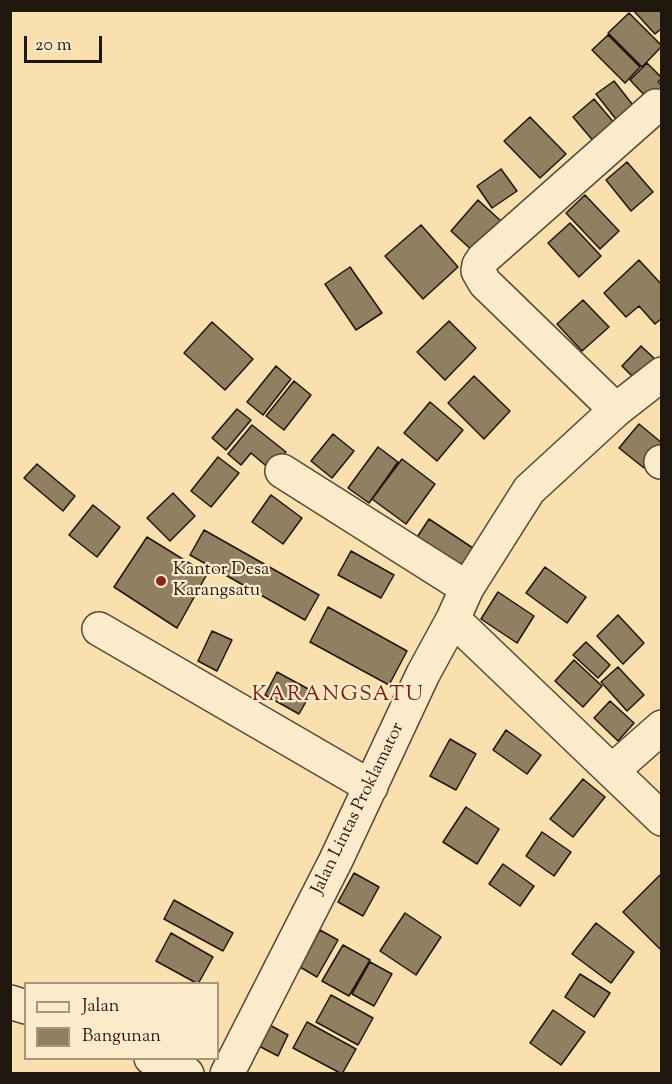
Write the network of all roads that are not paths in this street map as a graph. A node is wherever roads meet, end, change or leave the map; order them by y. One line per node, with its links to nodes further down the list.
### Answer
1 (662, 107): 3 (street)
2 (662, 374): 3 (street, Jalan Lintas Proklamator)
3 (616, 410): 5 (street, Jalan Lintas Proklamator)
4 (282, 471): 5 (street)
5 (467, 588): 6 (street, Jalan Lintas Proklamator)
6 (453, 619): 9 (street); 10 (street, Jalan Lintas Proklamator)
7 (99, 629): 10 (street)
8 (662, 728): 9 (street)
9 (612, 771): 11 (street)
10 (371, 787): 13 (street, Jalan Lintas Proklamator)
11 (662, 819)
12 (153, 1060): 14 (street)
13 (229, 1069)
14 (187, 1074)

